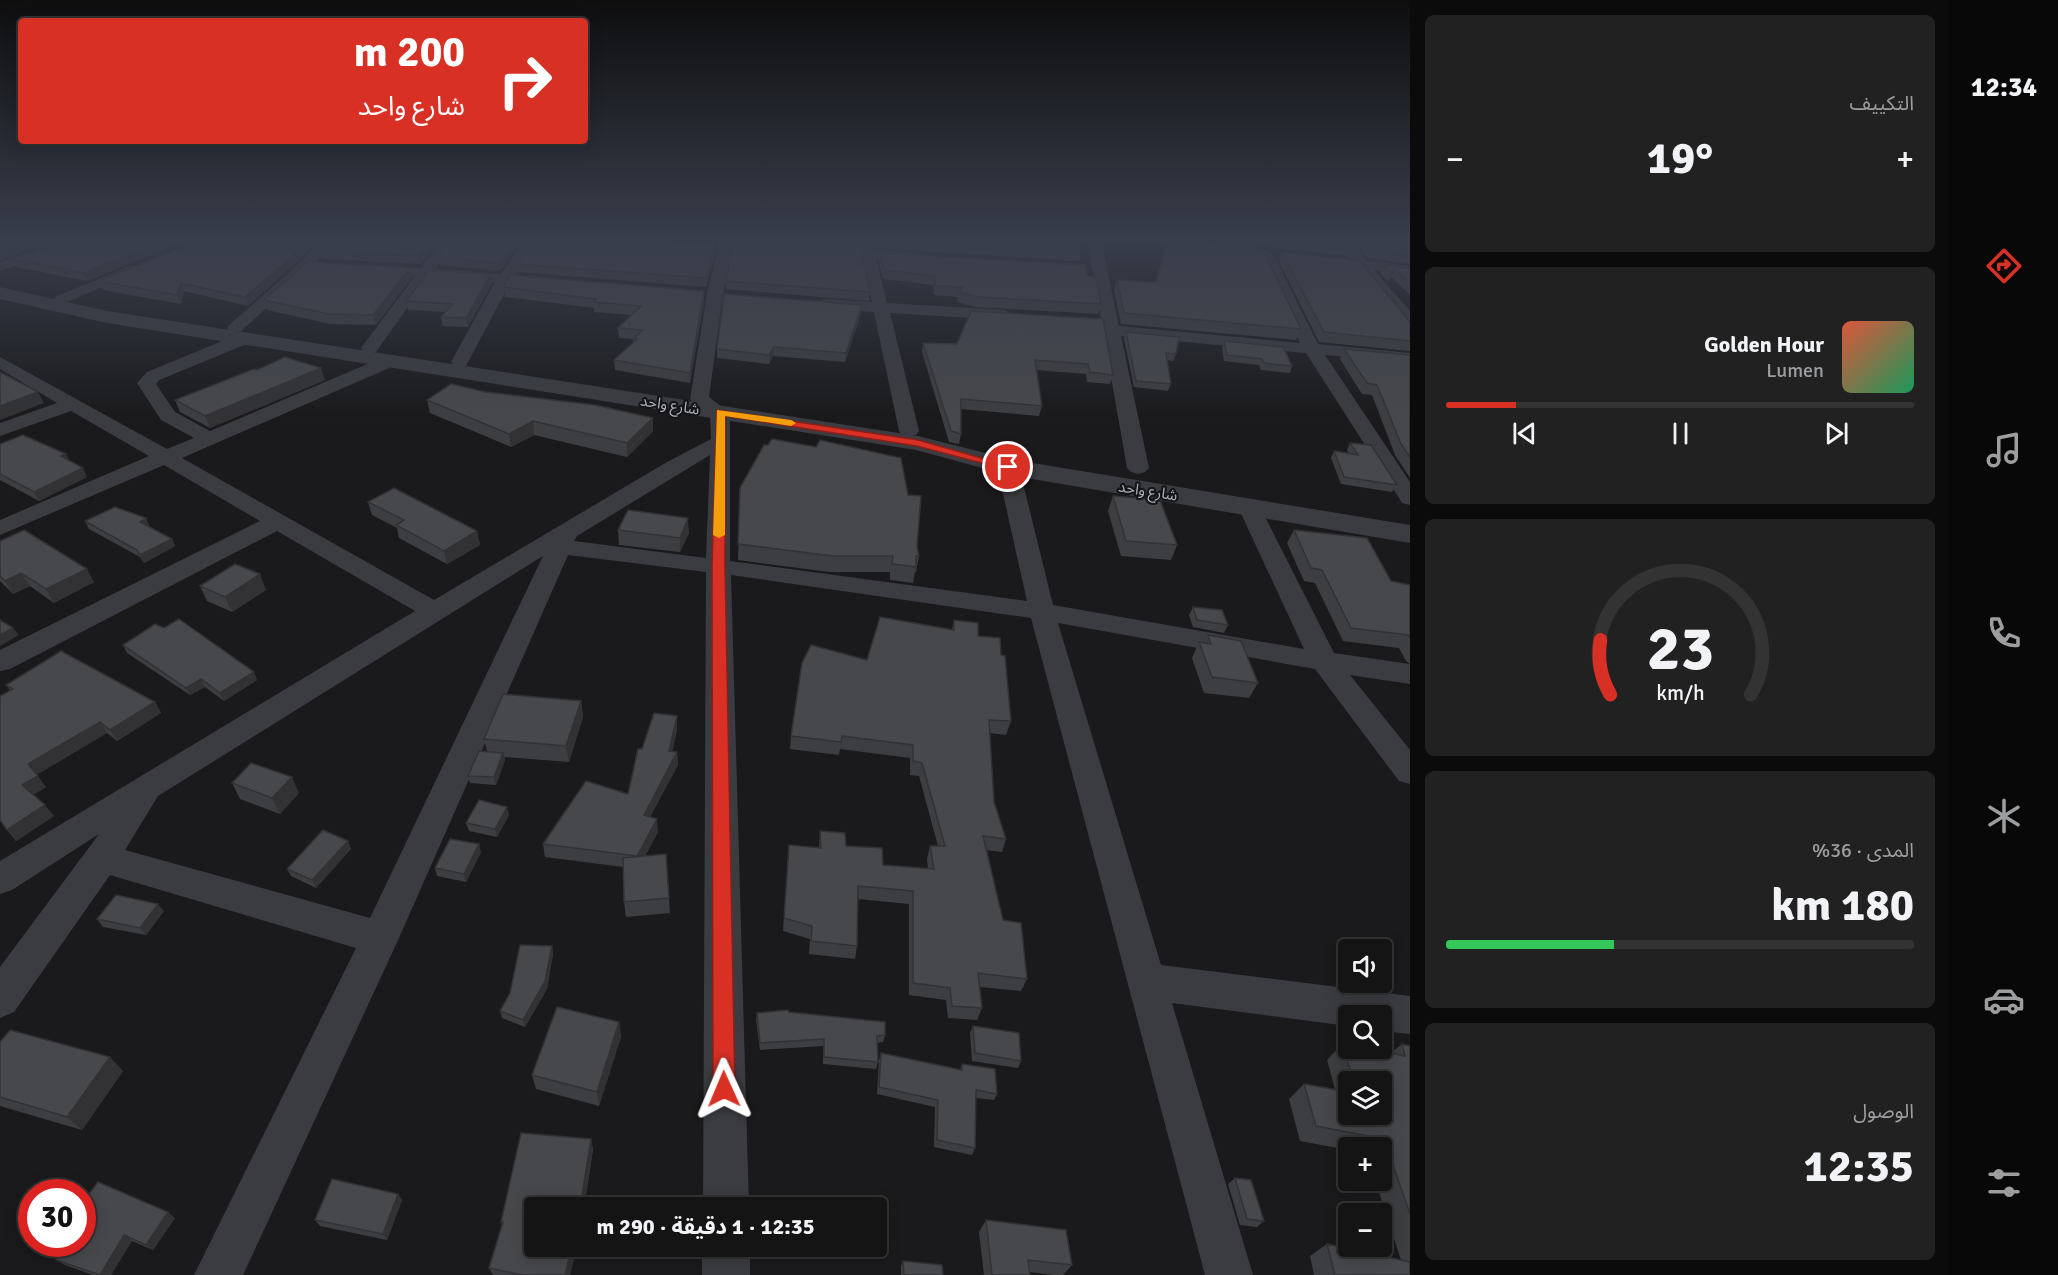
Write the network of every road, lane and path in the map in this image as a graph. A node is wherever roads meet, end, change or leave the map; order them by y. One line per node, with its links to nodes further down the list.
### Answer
1 (34, 300): 16 (street, شارع واحد)
2 (64, 300): 16 (street, شارع واحد)
3 (267, 300): 16 (street)
4 (406, 300): 17 (street)
5 (494, 300): 22 (street)
6 (715, 300): 24 (street)
7 (878, 300): 12 (street)
8 (1101, 300): 15 (street)
9 (1288, 300): 18 (street)
10 (1392, 300): 14 (street)
11 (810, 302): 12 (street)
12 (880, 308): 13 (street); 26 (street)
13 (1024, 316)
14 (1410, 321)
15 (1106, 324): 18 (street); 30 (street)
16 (230, 332): 17 (street, شارع واحد); 20 (street, شارع واحد); 27 (street)
17 (370, 348): 22 (street, شارع واحد)
18 (1312, 349): 19 (street); 32 (street)
19 (1410, 358)
20 (390, 361): 24 (street, شارع واحد); 27 (street)
21 (0, 362): 23 (street)
22 (460, 362): 24 (street, شارع واحد)
23 (71, 404): 25 (street); 28 (street)
24 (713, 418): 26 (street, شارع واحد); 29 (street, شارع واحد); 39 (street); 40 (street)
25 (0, 430)
26 (909, 431): 30 (street, شارع واحد)
27 (209, 438): 28 (street)
28 (166, 457): 36 (street); 37 (street)
29 (1008, 467): 33 (street, شارع واحد); 42 (street)
30 (1138, 468): 31 (street, شارع واحد)
31 (1306, 495)
32 (1410, 498)
33 (1250, 507): 38 (street, شارع واحد); 44 (street)
34 (1387, 507): 35 (street)
35 (1410, 511)
36 (278, 521): 41 (street); 43 (street)
37 (0, 528)
38 (1410, 534)
39 (564, 540): 40 (street); 41 (street); 50 (street)
40 (718, 566): 42 (street); 54 (street)
41 (435, 612): 47 (street)
42 (1042, 612): 44 (street); 51 (street)
43 (0, 662)
44 (1325, 663): 45 (street); 46 (street)
45 (1410, 674)
46 (1410, 771)
47 (148, 786): 48 (street); 49 (street)
48 (102, 858): 50 (street); 52 (street)
49 (0, 879)
50 (380, 938): 56 (street)
51 (1145, 981): 53 (street); 58 (street)
52 (0, 999)
53 (1410, 1016)
54 (726, 1197)
55 (726, 1257): 57 (street)
56 (218, 1275)
57 (726, 1275)
58 (1229, 1275)

